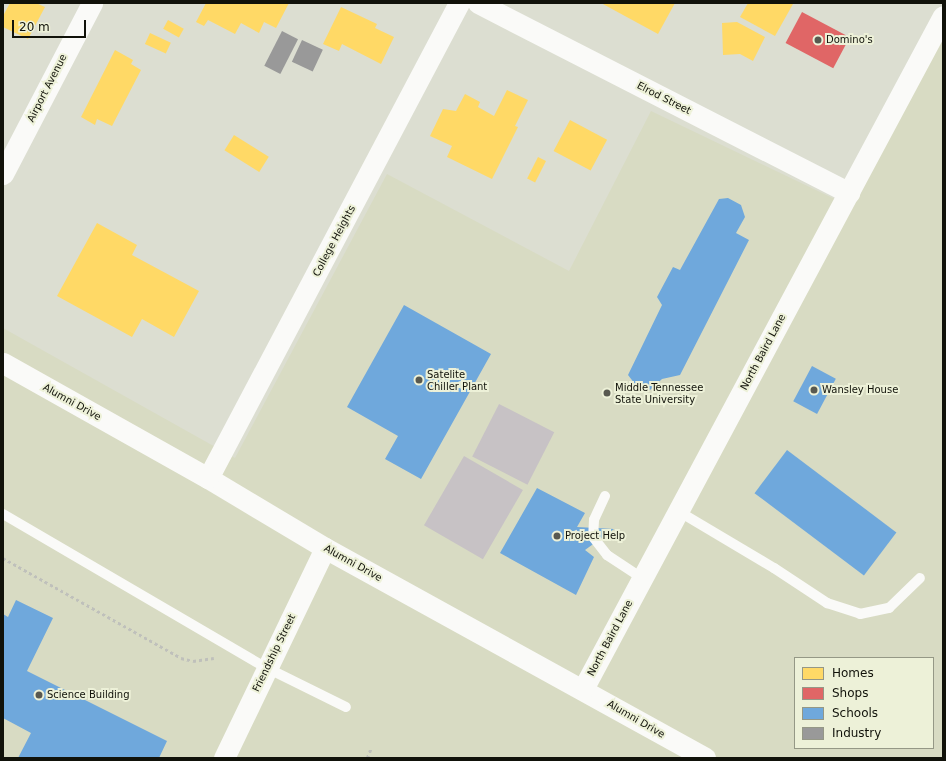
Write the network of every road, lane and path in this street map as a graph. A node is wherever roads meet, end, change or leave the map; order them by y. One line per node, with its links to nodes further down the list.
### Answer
1 (92, 3): 5 (street, Airport Avenue)
2 (459, 3): 8 (street, College Heights)
3 (478, 3): 6 (street, Elrod Street)
4 (943, 16): 6 (street, North Baird Lane)
5 (3, 174)
6 (849, 193): 10 (street, North Baird Lane)
7 (3, 363): 8 (street, Alumni Drive)
8 (208, 478): 12 (street, Alumni Drive)
9 (605, 496): 14 (lane)
10 (678, 511): 14 (street, North Baird Lane); 15 (lane)
11 (3, 514): 17 (lane)
12 (326, 548): 17 (street, Friendship Street); 18 (street, Alumni Drive)
13 (3, 558): 16 (path)
14 (642, 578): 18 (street, North Baird Lane)
15 (920, 578)
16 (217, 658)
17 (267, 668): 19 (lane); 21 (street, Friendship Street)
18 (582, 689): 23 (street, Alumni Drive)
19 (346, 707)
20 (371, 748): 22 (path)
21 (224, 758)
22 (367, 758)
23 (705, 758)

